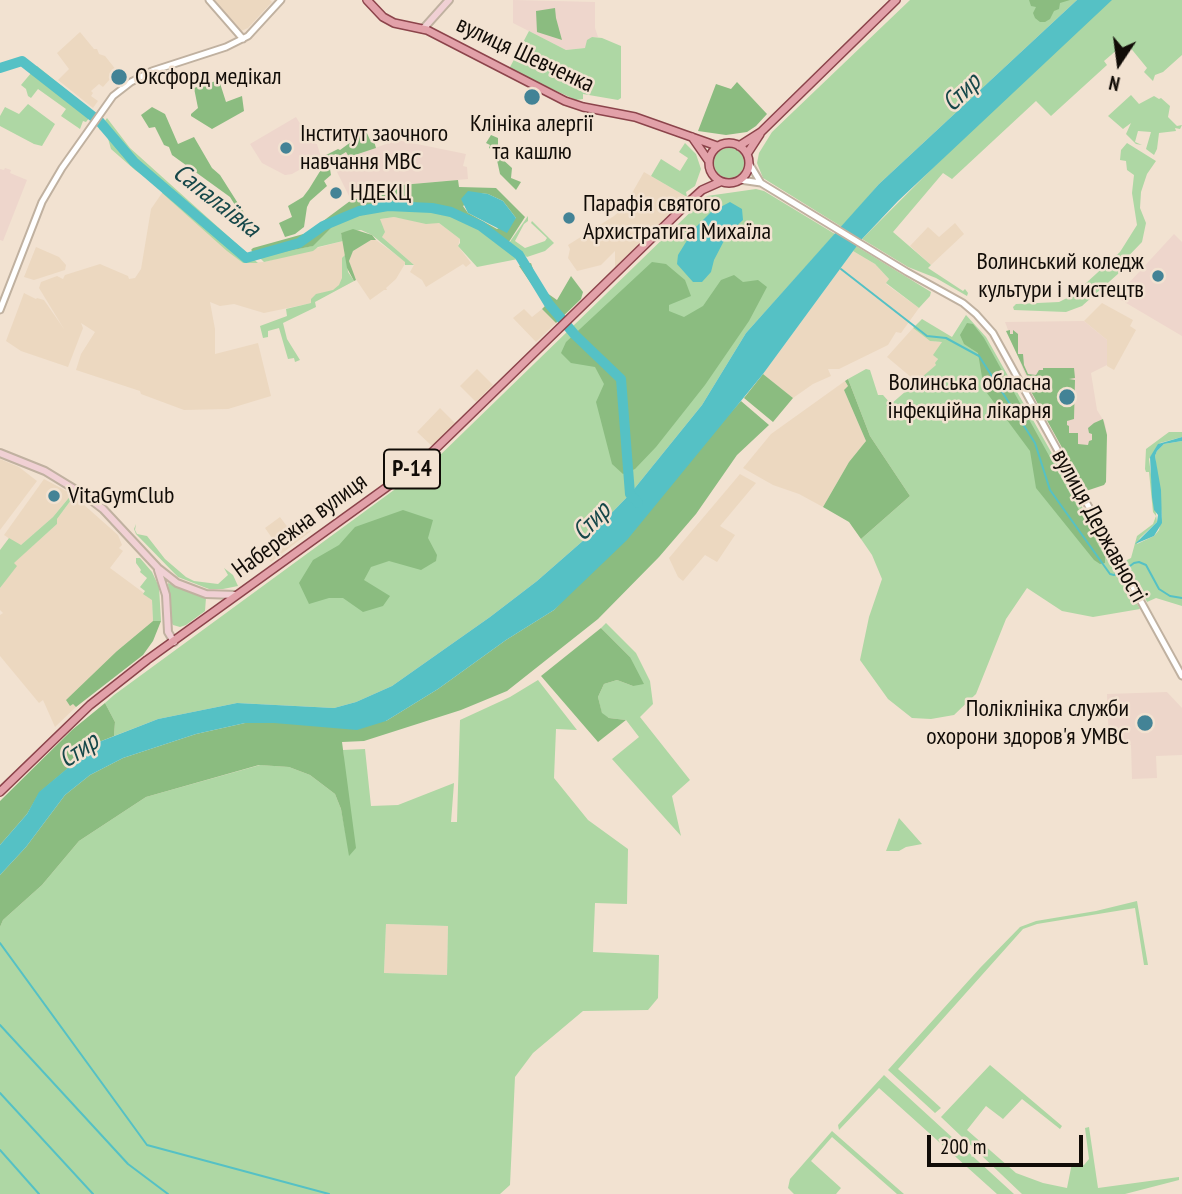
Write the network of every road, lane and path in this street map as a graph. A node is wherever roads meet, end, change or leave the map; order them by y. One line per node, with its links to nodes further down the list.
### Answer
1 (209, 0): 7 (street)
2 (281, 0): 7 (street)
3 (367, 0): 6 (main road, вулиця Шевченка)
4 (449, 0): 6 (main road)
5 (896, 0): 8 (main road)
6 (423, 29): 9 (main road, вулиця Шевченка)
7 (243, 39): 20 (street)
8 (761, 132): 11 (main road); 12 (main road)
9 (692, 136): 10 (main road, вулиця Шевченка); 13 (main road)
10 (717, 146): 11 (main road); 13 (main road)
11 (739, 146): 12 (main road)
12 (747, 153): 14 (main road)
13 (708, 160): 15 (main road)
14 (749, 163): 16 (main road); 18 (street)
15 (710, 171): 17 (main road); 19 (main road, Набережна вулиця / Р-14)
16 (740, 180): 17 (main road); 18 (street)
17 (720, 181): 19 (main road, Набережна вулиця / Р-14)
18 (761, 183): 25 (street, вулиця Державності)
19 (702, 190): 23 (main road, Набережна вулиця / Р-14)
20 (0, 310)
21 (0, 453): 22 (main road)
22 (158, 568): 23 (main road); 24 (main road)
23 (238, 595): 24 (main road, Набережна вулиця / Р-14)
24 (174, 642): 26 (main road, Набережна вулиця / Р-14)
25 (1182, 676)
26 (0, 792)

